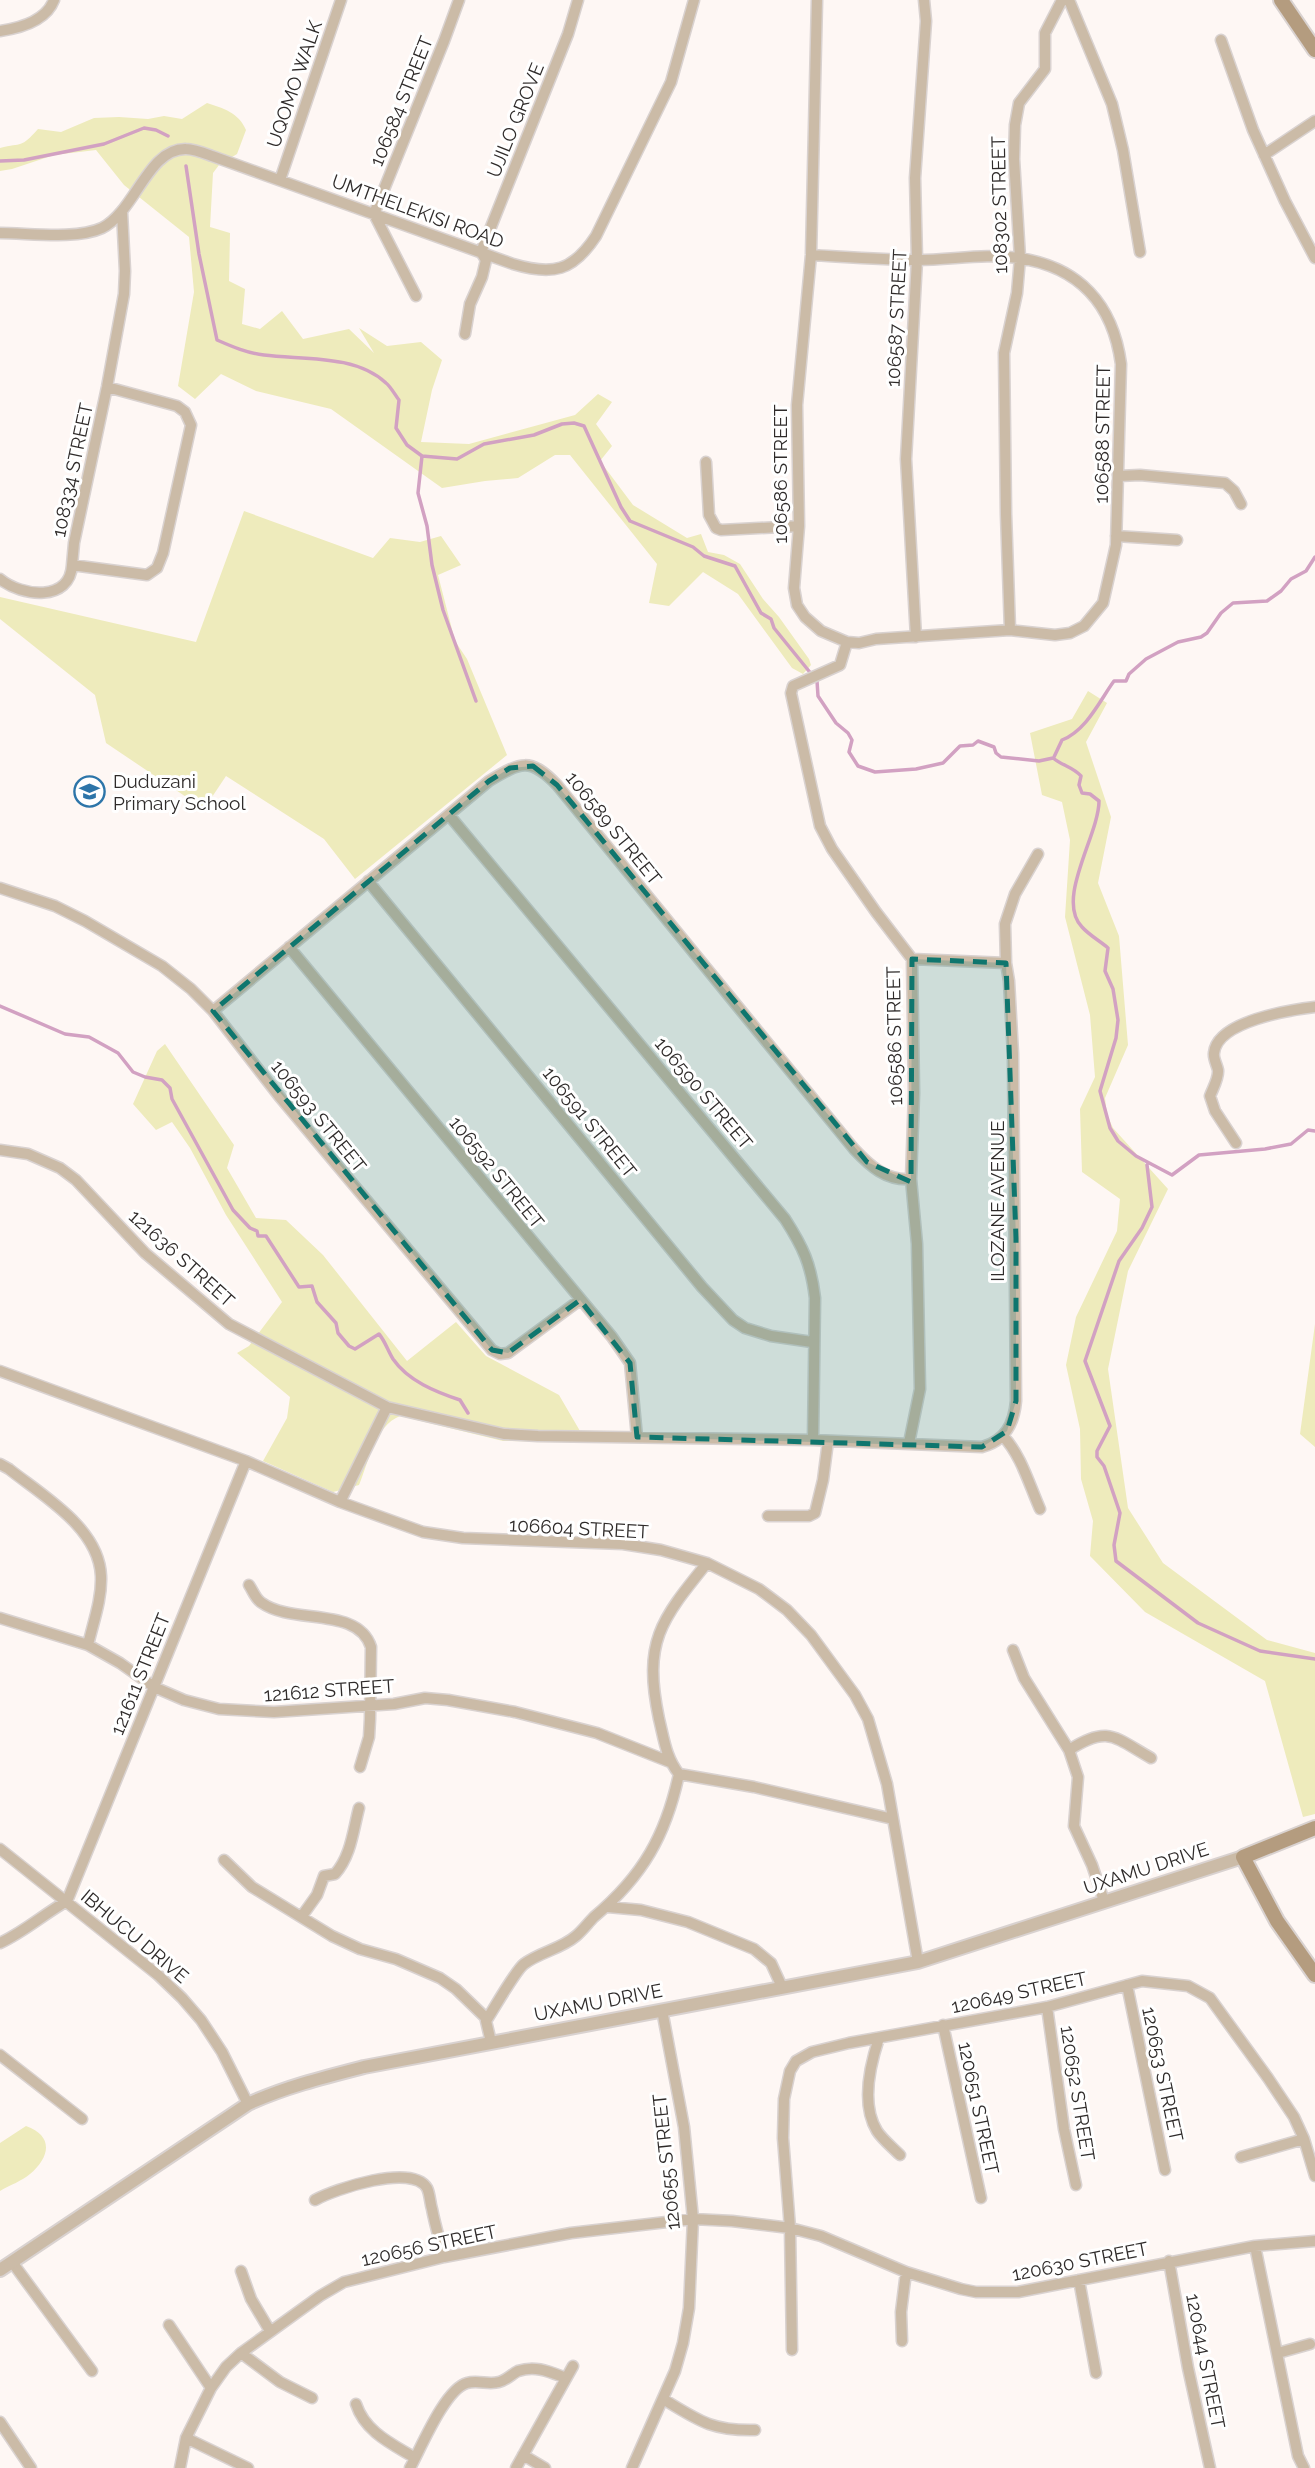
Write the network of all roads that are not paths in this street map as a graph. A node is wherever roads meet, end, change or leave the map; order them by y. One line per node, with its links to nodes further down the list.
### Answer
1 (54, 0): 11 (street)
2 (341, 0): 16 (street, UQOMO WALK)
3 (458, 0): 18 (street, 106584 STREET)
4 (578, 0): 20 (street, UJILO GROVE)
5 (694, 0): 20 (street, UMTHELEKISI ROAD)
6 (817, 0): 22 (street, 106586 STREET)
7 (924, 0): 25 (street, 106587 STREET)
8 (1062, 0): 23 (street, 108302 STREET)
9 (1069, 0): 21 (street)
10 (1281, 0): 13 (main road)
11 (0, 31)
12 (1221, 40): 15 (street)
13 (1315, 50)
14 (1315, 121): 15 (street)
15 (1264, 155): 24 (street)
16 (280, 180): 17 (street, UMTHELEKISI ROAD); 18 (street, UMTHELEKISI ROAD)
17 (121, 212): 19 (street, UMTHELEKISI ROAD); 28 (street, 108334 STREET)
18 (374, 214): 20 (street, UMTHELEKISI ROAD); 26 (street)
19 (0, 233)
20 (481, 252): 27 (street, UJILO GROVE)
21 (1140, 252)
22 (811, 255): 25 (street, 106588 STREET); 32 (street, 106586 STREET)
23 (1020, 258): 25 (street, 106588 STREET); 30 (street, 106588 STREET); 37 (street, 108302 STREET)
24 (1315, 258)
25 (917, 260): 38 (street, 106587 STREET)
26 (416, 296)
27 (465, 334)
28 (107, 387): 35 (street, 108334 STREET); 35 (street, 108334 STREET)
29 (706, 462): 32 (street)
30 (1119, 476): 31 (street); 33 (street, 106588 STREET)
31 (1241, 503)
32 (799, 526): 39 (street, 106586 STREET)
33 (1116, 536): 34 (street); 37 (street, 106588 STREET)
34 (1177, 540)
35 (72, 565): 36 (street)
36 (0, 579)
37 (1010, 630): 38 (street, 106588 STREET)
38 (916, 637): 39 (street, 106588 STREET)
39 (847, 642): 45 (street, 106586 STREET)
40 (449, 815): 42 (street, 106589 STREET); 51 (street, 106589 STREET); 53 (street, 106590 STREET)
41 (1038, 854): 46 (street, ILOZANE AVENUE)
42 (368, 881): 44 (street, 106589 STREET); 53 (street, 106591 STREET)
43 (0, 888): 48 (street, 106593 STREET)
44 (289, 947): 48 (street, 106589 STREET); 52 (street, 106592 STREET)
45 (912, 959): 46 (street); 51 (street, 106586 STREET)
46 (1006, 963): 56 (street, ILOZANE AVENUE)
47 (1315, 1007): 49 (street)
48 (213, 1011): 52 (street, 106593 STREET)
49 (1237, 1143)
50 (0, 1150): 55 (street, 121636 STREET)
51 (911, 1179): 60 (street, 106586 STREET)
52 (580, 1300): 57 (street, 106592 STREET)
53 (813, 1342): 58 (street, 106590 STREET)
54 (0, 1371): 61 (street, 106604 STREET)
55 (387, 1408): 57 (street); 63 (street)
56 (1003, 1436): 60 (street); 64 (street)
57 (637, 1437): 58 (street)
58 (813, 1440): 59 (street)
59 (828, 1441): 60 (street); 65 (street)
60 (909, 1443)
61 (246, 1461): 63 (street, 106604 STREET); 71 (street, 121611 STREET)
62 (0, 1464): 69 (street)
63 (340, 1502): 66 (street, 106604 STREET)
64 (1040, 1509)
65 (768, 1516)
66 (707, 1563): 75 (street); 79 (street, 106604 STREET)
67 (249, 1585): 72 (street)
68 (0, 1618): 69 (street, 121612 STREET)
69 (88, 1645): 71 (street, 121612 STREET)
70 (1013, 1650): 73 (street)
71 (153, 1687): 72 (street, 121612 STREET); 84 (street, 121611 STREET)
72 (370, 1706): 75 (street, 121612 STREET); 76 (street)
73 (1069, 1750): 74 (street); 85 (street)
74 (1151, 1758)
75 (670, 1762): 77 (street)
76 (360, 1767)
77 (679, 1774): 79 (street); 86 (street)
78 (359, 1808): 87 (street)
79 (893, 1819): 89 (street, 106604 STREET)
80 (1315, 1828): 82 (main road)
81 (0, 1849): 84 (street, IBHUCU DRIVE)
82 (1243, 1857): 85 (street, UXAMU DRIVE); 90 (main road)
83 (224, 1860): 87 (street)
84 (67, 1901): 88 (street); 100 (street, IBHUCU DRIVE)
85 (1104, 1902): 89 (street, UXAMU DRIVE)
86 (608, 1907): 92 (street); 95 (street)
87 (302, 1916): 95 (street)
88 (0, 1943)
89 (918, 1962): 92 (street, UXAMU DRIVE)
90 (1315, 1975)
91 (1127, 1985): 93 (street, 120649 STREET); 102 (street, 120649 STREET); 105 (street, 120653 STREET)
92 (782, 1987): 94 (street, UXAMU DRIVE)
93 (1046, 2007): 96 (street, 120649 STREET); 107 (street, 120652 STREET)
94 (662, 2010): 98 (street, UXAMU DRIVE); 110 (street, 120655 STREET)
95 (487, 2019): 98 (street)
96 (943, 2025): 97 (street, 120649 STREET); 108 (street, 120651 STREET)
97 (879, 2038): 103 (street); 111 (street, 120649 STREET)
98 (491, 2042): 100 (street, UXAMU DRIVE)
99 (0, 2055): 101 (street)
100 (248, 2104): 116 (street, UXAMU DRIVE)
101 (82, 2119)
102 (1304, 2139): 104 (street); 106 (street, 120649 STREET)
103 (900, 2155)
104 (1241, 2157)
105 (1165, 2170)
106 (1315, 2176)
107 (1076, 2185)
108 (981, 2198)
109 (314, 2200): 114 (street)
110 (693, 2219): 111 (street, 120630 STREET); 114 (street, 120656 STREET); 134 (street, 120655 STREET)
111 (790, 2228): 119 (street, 120630 STREET); 125 (street, 120649 STREET)
112 (1315, 2241): 113 (street, 120630 STREET)
113 (1255, 2246): 115 (street, 120630 STREET); 127 (street)
114 (444, 2257): 122 (street, 120656 STREET)
115 (1169, 2261): 120 (street, 120630 STREET); 147 (street, 120644 STREET)
116 (12, 2262): 117 (street, UXAMU DRIVE); 129 (street)
117 (0, 2270)
118 (241, 2271): 122 (street)
119 (906, 2272): 120 (street, 120630 STREET); 123 (street)
120 (1079, 2280): 130 (street)
121 (169, 2325): 132 (street)
122 (270, 2331): 126 (street, 120656 STREET)
123 (902, 2341)
124 (1310, 2344): 127 (street)
125 (792, 2350)
126 (241, 2353): 132 (street, 120656 STREET); 133 (street)
127 (1278, 2353): 148 (street)
128 (573, 2365): 131 (street)
129 (92, 2371)
130 (1096, 2373)
131 (566, 2378): 139 (street); 140 (street)
132 (211, 2388): 138 (street, 120656 STREET)
133 (312, 2398)
134 (663, 2399): 137 (street); 146 (street, 120655 STREET)
135 (356, 2404): 140 (street)
136 (0, 2422): 141 (street)
137 (755, 2430)
138 (186, 2438): 142 (street, 120656 STREET); 143 (street)
139 (523, 2455): 144 (street); 145 (street)
140 (413, 2463)
141 (31, 2468)
142 (180, 2468)
143 (248, 2468)
144 (516, 2468)
145 (545, 2468)
146 (632, 2468)
147 (1210, 2468)
148 (1304, 2468)

